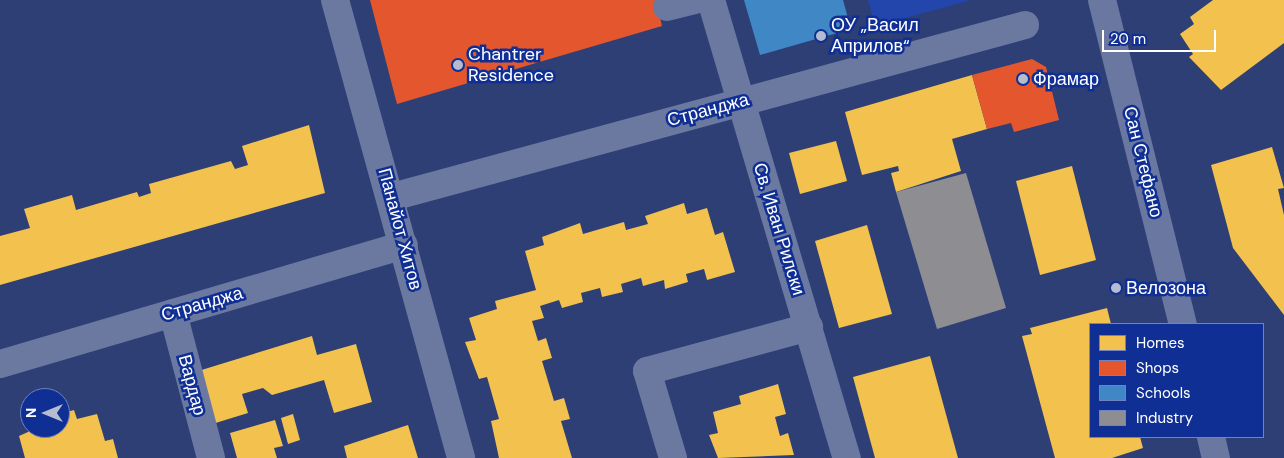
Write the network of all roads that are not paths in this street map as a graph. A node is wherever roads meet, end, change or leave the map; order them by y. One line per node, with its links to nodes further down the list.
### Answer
1 (335, 0): 8 (street, Панайот Хитов)
2 (695, 0): 5 (street)
3 (711, 0): 7 (street, Св. Иван Рилски)
4 (1102, 0): 11 (main road, Сан Стефано)
5 (667, 7)
6 (1025, 25): 7 (street, Странджа)
7 (740, 101): 8 (street, Странджа); 12 (street, Св. Иван Рилски)
8 (392, 197): 9 (street, Панайот Хитов)
9 (404, 245): 10 (street, Странджа); 16 (street, Панайот Хитов)
10 (174, 313): 13 (street, Странджа); 15 (street, Вардар)
11 (1183, 323)
12 (809, 327): 17 (street); 18 (street, Св. Иван Рилски)
13 (0, 364)
14 (1211, 438): 19 (main road)
15 (211, 458)
16 (461, 458)
17 (673, 458)
18 (847, 458)
19 (1216, 458)

